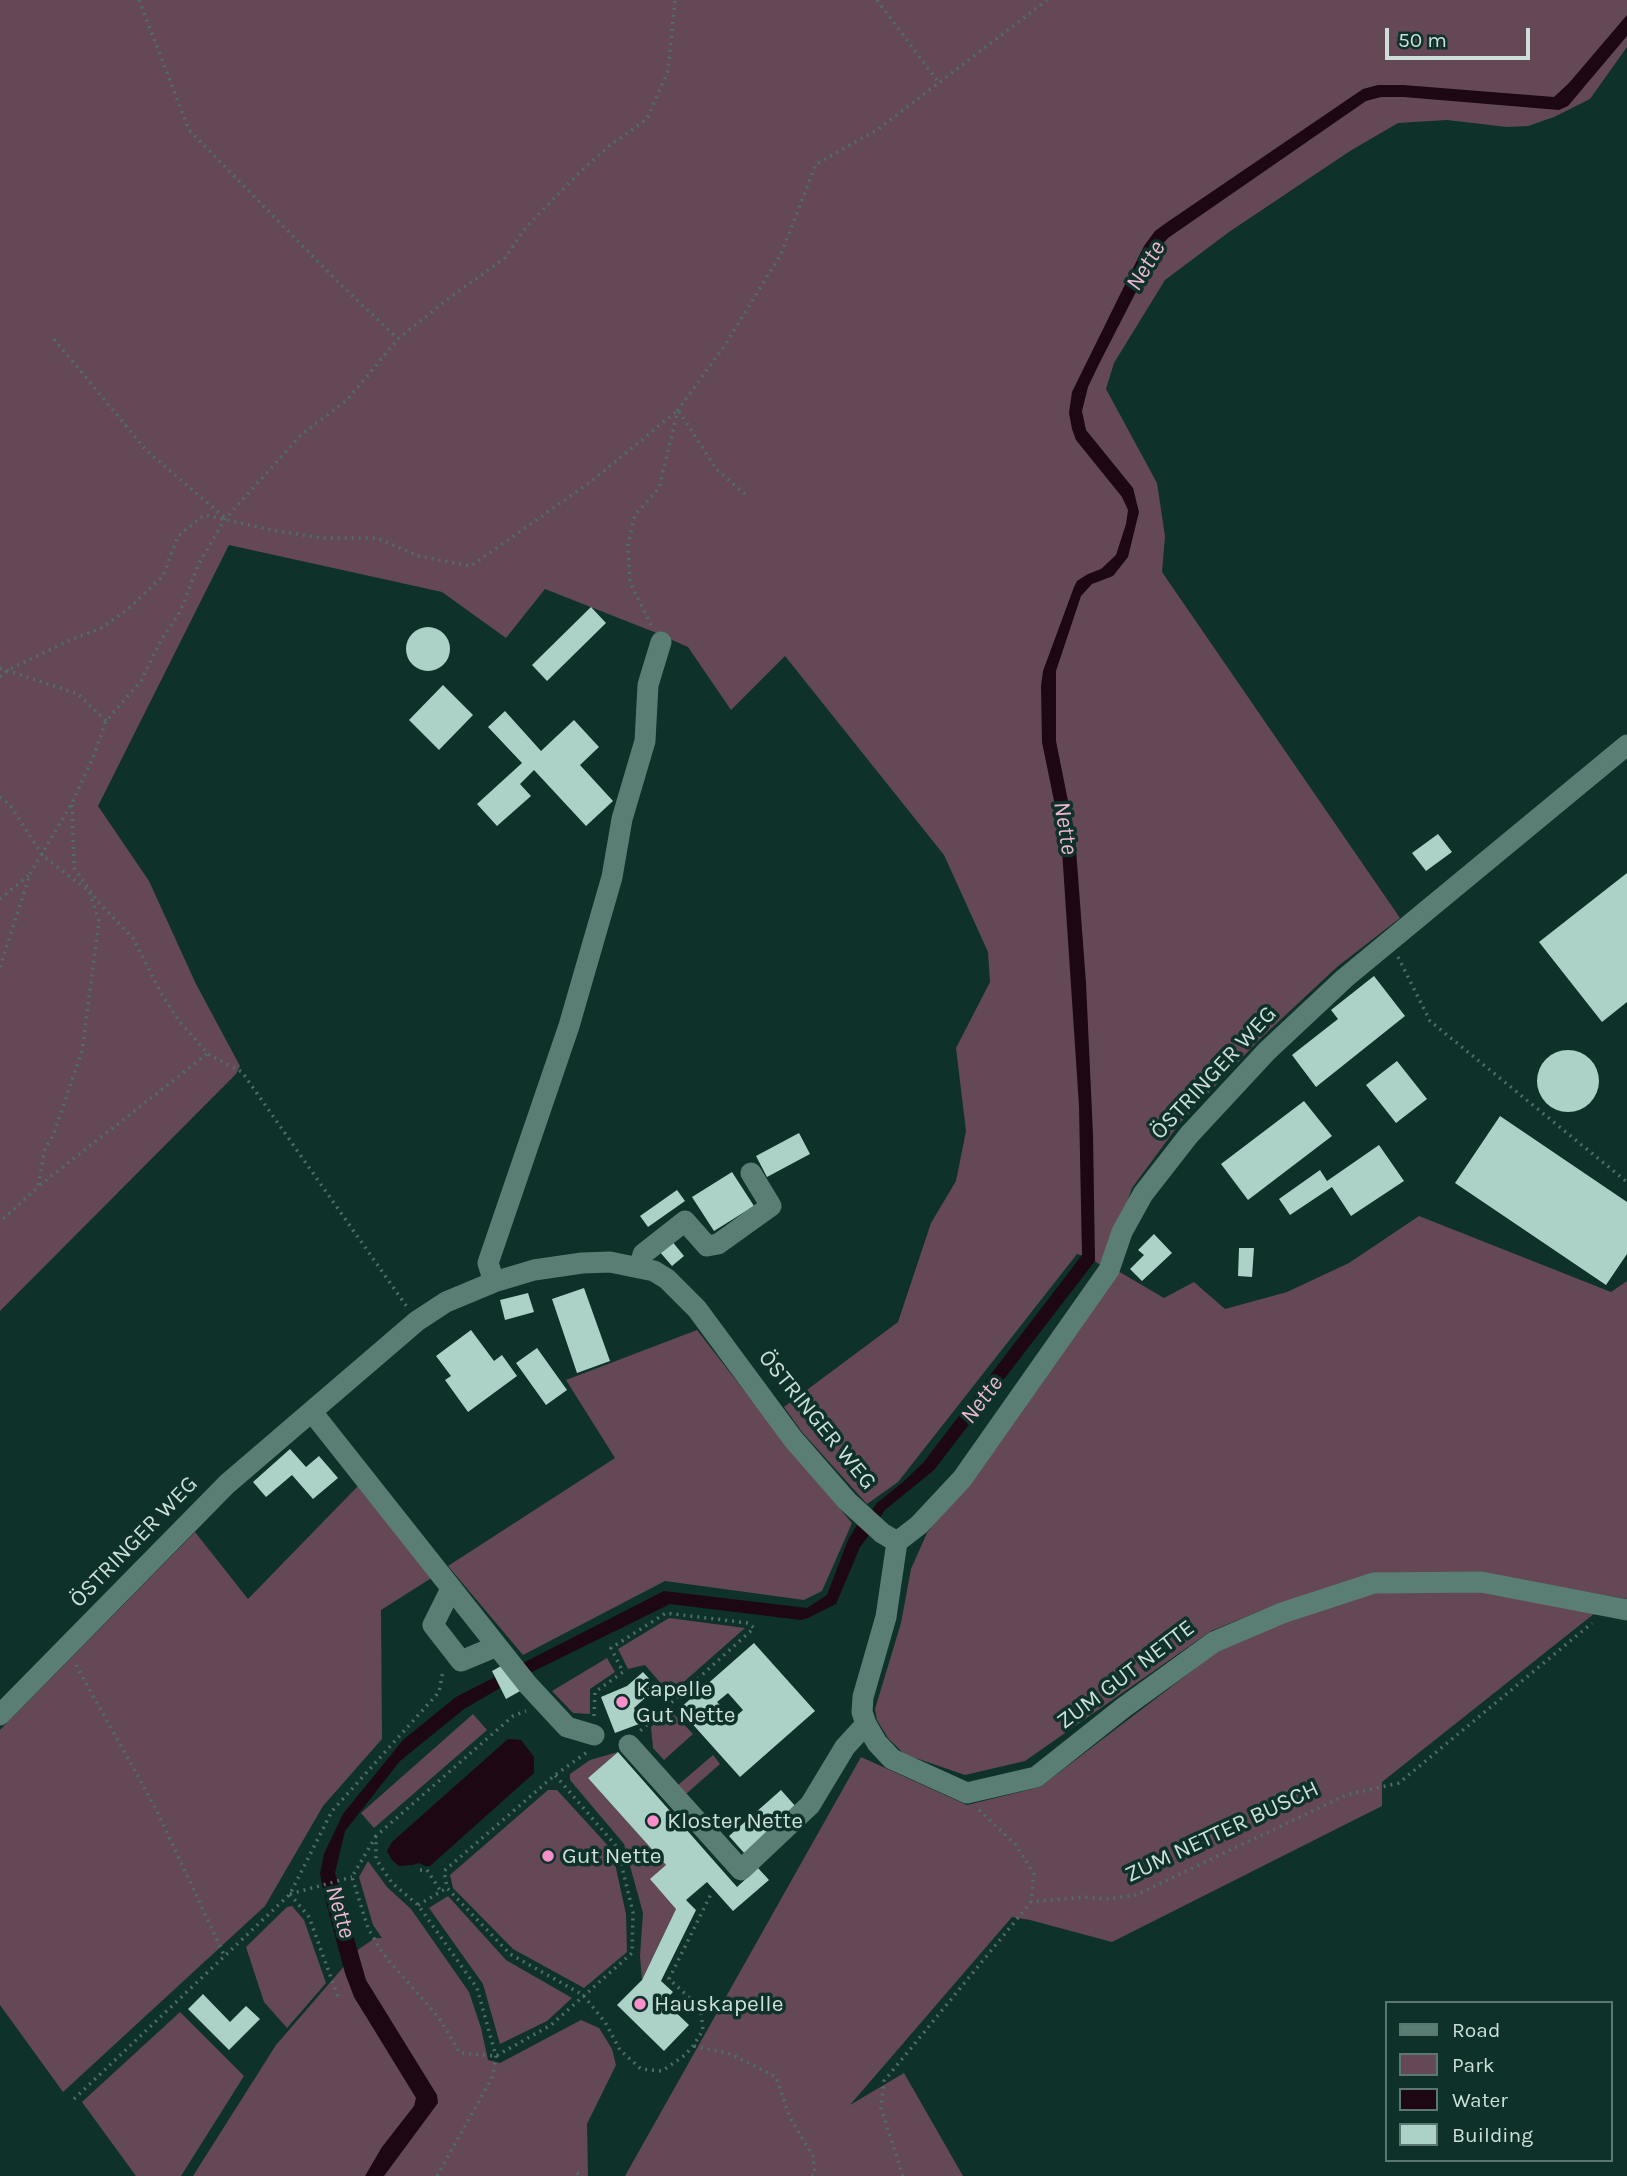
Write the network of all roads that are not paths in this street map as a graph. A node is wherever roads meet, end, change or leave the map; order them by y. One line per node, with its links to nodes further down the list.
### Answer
1 (661, 642): 5 (street)
2 (1627, 746): 7 (street, ÖSTRINGER WEG)
3 (751, 1172): 4 (street)
4 (640, 1266): 5 (street, ÖSTRINGER WEG); 7 (street, ÖSTRINGER WEG)
5 (494, 1282): 6 (street, ÖSTRINGER WEG)
6 (312, 1412): 8 (street); 11 (street, ÖSTRINGER WEG)
7 (890, 1537): 12 (street)
8 (451, 1589): 10 (street); 10 (street)
9 (1627, 1610): 12 (street, ZUM GUT NETTE)
10 (500, 1651): 13 (street)
11 (0, 1715)
12 (866, 1724): 14 (street)
13 (594, 1735)
14 (629, 1745)

